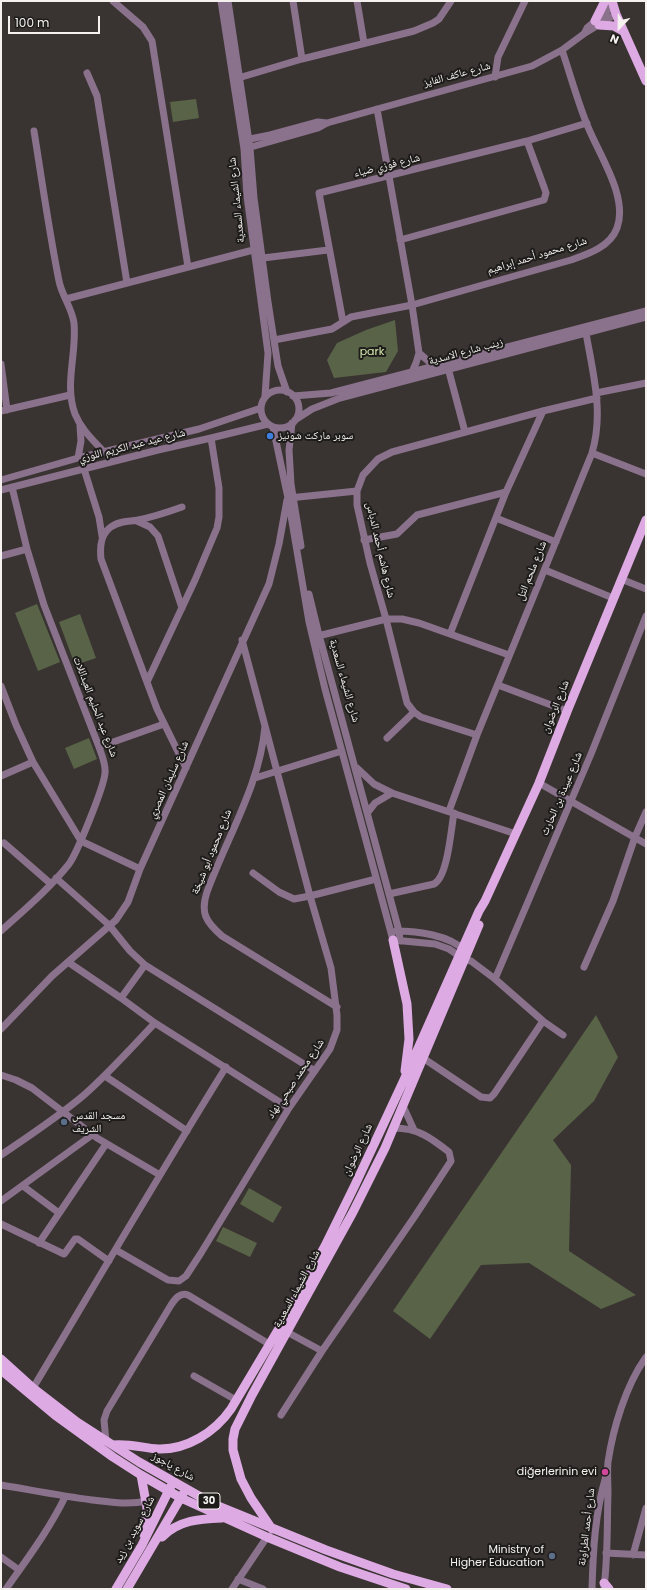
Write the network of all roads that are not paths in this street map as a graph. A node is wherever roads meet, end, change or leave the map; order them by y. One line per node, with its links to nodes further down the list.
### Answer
1 (113, 1): 31 (street)
2 (221, 1): 18 (street, شارع الشيماء السعدية)
3 (228, 1): 18 (street, شارع الشيماء السعدية)
4 (293, 1): 14 (street)
5 (357, 1): 12 (street)
6 (451, 1): 12 (street)
7 (525, 1): 17 (street)
8 (604, 1): 10 (main road)
9 (613, 7): 10 (street, شارع عاكف الفايز); 11 (main road)
10 (597, 23): 11 (main road); 13 (street, شارع عاكف الفايز)
11 (623, 31): 16 (main road)
12 (364, 43): 14 (street)
13 (562, 50): 17 (street, شارع عاكف الفايز); 21 (street, شارع محمود أحمد إبراهيم)
14 (302, 59): 18 (street)
15 (87, 73): 32 (street)
16 (645, 75)
17 (495, 77): 19 (street, شارع عاكف الفايز)
18 (236, 79): 23 (street, شارع الشيماء السعدية)
19 (376, 109): 20 (street, شارع عاكف الفايز); 26 (street)
20 (327, 123): 23 (street, شارع عاكف الفايز); 25 (street, شارع عاكف الفايز)
21 (586, 123): 24 (street, شارع فوزي ضياء); 34 (street, شارع محمود أحمد إبراهيم)
22 (34, 131): 33 (street)
23 (245, 140): 25 (street, شارع الشيماء السعدية)
24 (527, 141): 26 (street, شارع فوزي ضياء); 27 (street)
25 (247, 149): 28 (street, شارع الشيماء السعدية)
26 (389, 177): 27 (street); 29 (street, شارع فوزي ضياء)
27 (400, 240): 34 (street)
28 (258, 249): 30 (street, شارع الشيماء السعدية); 31 (street); 48 (street, شارع الشيماء السعدية)
29 (328, 250): 30 (street); 37 (street, شارع فوزي ضياء)
30 (263, 258): 39 (street, شارع الشيماء السعدية)
31 (188, 267): 32 (street)
32 (127, 283): 33 (street)
33 (66, 299): 47 (street)
34 (412, 304): 37 (street, شارع محمود أحمد إبراهيم); 40 (street)
35 (646, 310): 42 (street, زينب شارع الاسدية)
36 (646, 317): 38 (street, زينب شارع الاسدية)
37 (343, 322): 39 (street, شارع محمود أحمد إبراهيم)
38 (586, 333): 43 (street, زينب شارع الاسدية); 49 (street, شارع ملحم التل)
39 (274, 340): 46 (street, شارع الشيماء السعدية)
40 (419, 353): 42 (street); 44 (street)
41 (1, 364): 51 (street)
42 (434, 366): 44 (street, زينب شارع الاسدية)
43 (448, 368): 53 (street, زينب شارع الاسدية); 56 (street)
44 (412, 372): 46 (street, زينب شارع الاسدية)
45 (646, 383): 49 (street, شارع هاشم أحمد الدباس)
46 (290, 394): 48 (street); 53 (street)
47 (70, 395): 51 (street); 55 (street)
48 (265, 396): 50 (street)
49 (596, 396): 52 (street, شارع هاشم أحمد الدباس); 59 (street, شارع ملحم التل)
50 (261, 408): 54 (street); 58 (street, شارع عيد عبد الكريم اللوزي)
51 (4, 410)
52 (542, 411): 56 (street, شارع هاشم أحمد الدباس); 67 (street)
53 (293, 422): 54 (street); 68 (street, شارع الشيماء السعدية)
54 (271, 425): 57 (street, شارع عيد عبد الكريم اللوزي); 68 (street, شارع الشيماء السعدية)
55 (80, 426): 58 (street); 60 (street)
56 (465, 432): 66 (street, شارع هاشم أحمد الدباس)
57 (211, 438): 61 (street, شارع عيد عبد الكريم اللوزي); 82 (street)
58 (104, 452): 60 (street, شارع عيد عبد الكريم اللوزي)
59 (592, 453): 62 (street); 75 (street, شارع ملحم التل)
60 (78, 458): 63 (street, شارع عيد عبد الكريم اللوزي)
61 (84, 469): 64 (street, شارع عيد عبد الكريم اللوزي); 73 (street)
62 (646, 474)
63 (1, 480)
64 (12, 487): 65 (street, شارع عيد عبد الكريم اللوزي); 76 (street, شارع عبد الحليم العبداللات)
65 (1, 490)
66 (357, 491): 68 (street); 74 (street, شارع هاشم أحمد الدباس)
67 (506, 492): 70 (street); 74 (street)
68 (291, 497): 86 (street, شارع الشيماء السعدية); 87 (street, شارع سليمان المصري)
69 (182, 507): 72 (street)
70 (496, 518): 75 (street); 85 (street)
71 (646, 520): 79 (main road, شارع الرضوان)
72 (136, 521): 73 (street); 82 (street)
73 (102, 536): 89 (street)
74 (364, 540): 84 (street, شارع هاشم أحمد الدباس)
75 (556, 542): 78 (street, شارع ملحم التل)
76 (27, 549): 77 (street); 98 (street, شارع عبد الحليم العبداللات)
77 (1, 556)
78 (545, 570): 81 (street); 88 (street, شارع ملحم التل)
79 (621, 579): 80 (street); 81 (main road, شارع الرضوان)
80 (646, 589)
81 (613, 598): 92 (main road, شارع الرضوان)
82 (182, 608): 89 (street)
83 (646, 616): 108 (street, شارع عبيدة بن الحارث)
84 (386, 619): 85 (street); 86 (street); 93 (street, شارع هاشم أحمد الدباس)
85 (450, 634): 88 (street)
86 (316, 636): 99 (street, شارع الشيماء السعدية); 101 (street, شارع الشيماء السعدية)
87 (242, 640): 95 (street, شارع محمود أبو شيخة); 102 (street, شارع سليمان المصري)
88 (510, 656): 90 (street, شارع ملحم التل)
89 (147, 682): 94 (street)
90 (498, 685): 92 (street); 96 (street, شارع ملحم التل)
91 (1, 686): 100 (street)
92 (567, 711): 106 (main road, شارع الرضوان)
93 (414, 712): 96 (street); 97 (street)
94 (164, 724): 98 (street); 102 (street)
95 (265, 726): 103 (street, شارع محمد صبحي نهاد); 105 (street, شارع محمود أبو شيخة)
96 (477, 735): 110 (street, شارع ملحم التل)
97 (387, 738)
98 (99, 747): 114 (street, شارع عبد الحليم العبداللات)
99 (342, 751): 103 (street); 120 (street, شارع الشيماء السعدية)
100 (33, 762): 104 (street); 114 (street)
101 (356, 767): 107 (street); 109 (street, شارع الشيماء السعدية)
102 (186, 768): 117 (street, شارع سليمان المصري)
103 (276, 771): 105 (street); 123 (street, شارع محمد صبحي نهاد)
104 (1, 776)
105 (254, 778): 136 (street, شارع محمود أبو شيخة)
106 (539, 784): 108 (street); 112 (main road, شارع الرضوان)
107 (392, 793): 109 (street); 110 (street)
108 (570, 802): 113 (street); 134 (street, شارع عبيدة بن الحارث)
109 (368, 812): 122 (street, شارع الشيماء السعدية)
110 (451, 812): 112 (street); 122 (street, شارع ملحم التل)
111 (646, 812): 113 (street)
112 (516, 834): 130 (main road, شارع الرضوان)
113 (634, 837): 116 (street); 133 (street)
114 (81, 841): 117 (street); 119 (street, شارع عبد الحليم العبداللات)
115 (4, 843): 121 (street)
116 (646, 844)
117 (140, 869): 124 (street, شارع سليمان المصري)
118 (253, 873): 123 (street)
119 (56, 878): 121 (street, شارع عبد الحليم العبداللات); 124 (street)
120 (376, 879): 123 (street); 128 (street, شارع الشيماء السعدية)
121 (51, 884): 125 (street, شارع عبد الحليم العبداللات)
122 (389, 894): 126 (street, شارع الشيماء السعدية)
123 (310, 896): 136 (street, شارع محمد صبحي نهاد)
124 (109, 925): 131 (street, شارع سليمان المصري); 132 (street)
125 (1, 931)
126 (399, 931): 127 (street); 128 (street, شارع الشيماء السعدية)
127 (430, 935): 129 (street); 130 (street)
128 (395, 937): 129 (street); 146 (main road)
129 (429, 943): 130 (street)
130 (465, 956): 134 (street); 141 (main road, شارع الرضوان); 146 (main road, شارع الرضوان)
131 (68, 962): 135 (street); 139 (street, شارع سليمان المصري)
132 (145, 965): 135 (street); 143 (street)
133 (584, 967)
134 (495, 979): 137 (street)
135 (121, 998): 138 (street)
136 (337, 1007): 143 (street, شارع محمد صبحي نهاد)
137 (544, 1021): 140 (street); 141 (street)
138 (155, 1023): 142 (street); 145 (street)
139 (1, 1029)
140 (563, 1035)
141 (423, 1058): 147 (main road, شارع الشيماء السعدية)
142 (226, 1067): 148 (street); 152 (street)
143 (315, 1071): 148 (street, شارع محمد صبحي نهاد)
144 (1, 1075): 149 (street)
145 (105, 1076): 149 (street); 152 (street)
146 (404, 1080): 157 (main road, شارع الرضوان)
147 (403, 1106): 150 (main road, شارع الشيماء السعدية); 151 (street)
148 (289, 1108): 166 (street, شارع محمد صبحي نهاد)
149 (62, 1112): 153 (street); 155 (street)
150 (394, 1128): 151 (street); 159 (main road, شارع الشيماء السعدية)
151 (414, 1130): 170 (street)
152 (187, 1131): 156 (street)
153 (92, 1135): 154 (street); 158 (street)
154 (106, 1144): 156 (street); 163 (street)
155 (1, 1155)
156 (160, 1175): 166 (street)
157 (355, 1185): 159 (main road); 161 (main road, شارع الرضوان)
158 (23, 1186): 160 (street); 163 (street)
159 (364, 1189): 162 (main road, شارع الشيماء السعدية)
160 (1, 1201)
161 (343, 1208): 162 (main road); 169 (main road, شارع الرضوان)
162 (353, 1212): 168 (main road, شارع الشيماء السعدية)
163 (59, 1213): 165 (street)
164 (1, 1224): 165 (street)
165 (39, 1243): 167 (street)
166 (116, 1250): 167 (street)
167 (109, 1261): 175 (street)
168 (287, 1332): 170 (street); 179 (main road, شارع الشيماء السعدية)
169 (269, 1344): 176 (main road, شارع الرضوان); 180 (street)
170 (322, 1351): 177 (street)
171 (646, 1357): 181 (street, شارع أحمد الطراونة)
172 (1, 1358): 175 (main road, شارع ياجوز / 30)
173 (1, 1370): 182 (main road, شارع ياجوز / 30)
174 (194, 1376): 176 (street)
175 (33, 1388): 180 (main road, شارع ياجوز / 30)
176 (236, 1400): 178 (main road)
177 (281, 1415)
178 (226, 1417): 179 (main road); 180 (main road)
179 (237, 1422): 192 (main road, شارع الشيماء السعدية)
180 (109, 1443): 183 (main road, شارع ياجوز / 30)
181 (608, 1468): 194 (street, شارع أحمد الطراونة); 208 (street, شارع أحمد الطراونة)
182 (141, 1475): 186 (main road, شارع ياجوز / 30); 189 (main road)
183 (174, 1481): 185 (main road, شارع ياجوز / 30); 186 (main road, شارع سويد بن زيد)
184 (1, 1485): 187 (street)
185 (186, 1487): 188 (main road, شارع سويد بن زيد); 192 (main road, شارع ياجوز / 30)
186 (169, 1491): 188 (main road, شارع ياجوز / 30); 193 (main road, شارع سويد بن زيد)
187 (65, 1497): 189 (street); 198 (street)
188 (181, 1498): 191 (main road, شارع ياجوز / 30); 193 (main road, شارع سويد بن زيد)
189 (147, 1501): 193 (main road)
190 (646, 1508): 195 (street)
191 (226, 1518): 192 (main road, شارع ياجوز / 30); 193 (main road)
192 (269, 1533): 199 (street); 206 (main road, شارع ياجوز / 30); 207 (main road, شارع ياجوز / 30)
193 (147, 1548): 202 (main road, شارع سويد بن زيد); 203 (main road, شارع سويد بن زيد)
194 (606, 1554): 195 (street); 200 (street, شارع أحمد الطراونة)
195 (633, 1554): 196 (street)
196 (646, 1555)
197 (1, 1557): 198 (street)
198 (19, 1570): 201 (street)
199 (238, 1579): 204 (street); 205 (street)
200 (606, 1587)
201 (6, 1589)
202 (116, 1589)
203 (127, 1589)
204 (232, 1589)
205 (263, 1589)
206 (406, 1589)
207 (446, 1589)
208 (592, 1589)

